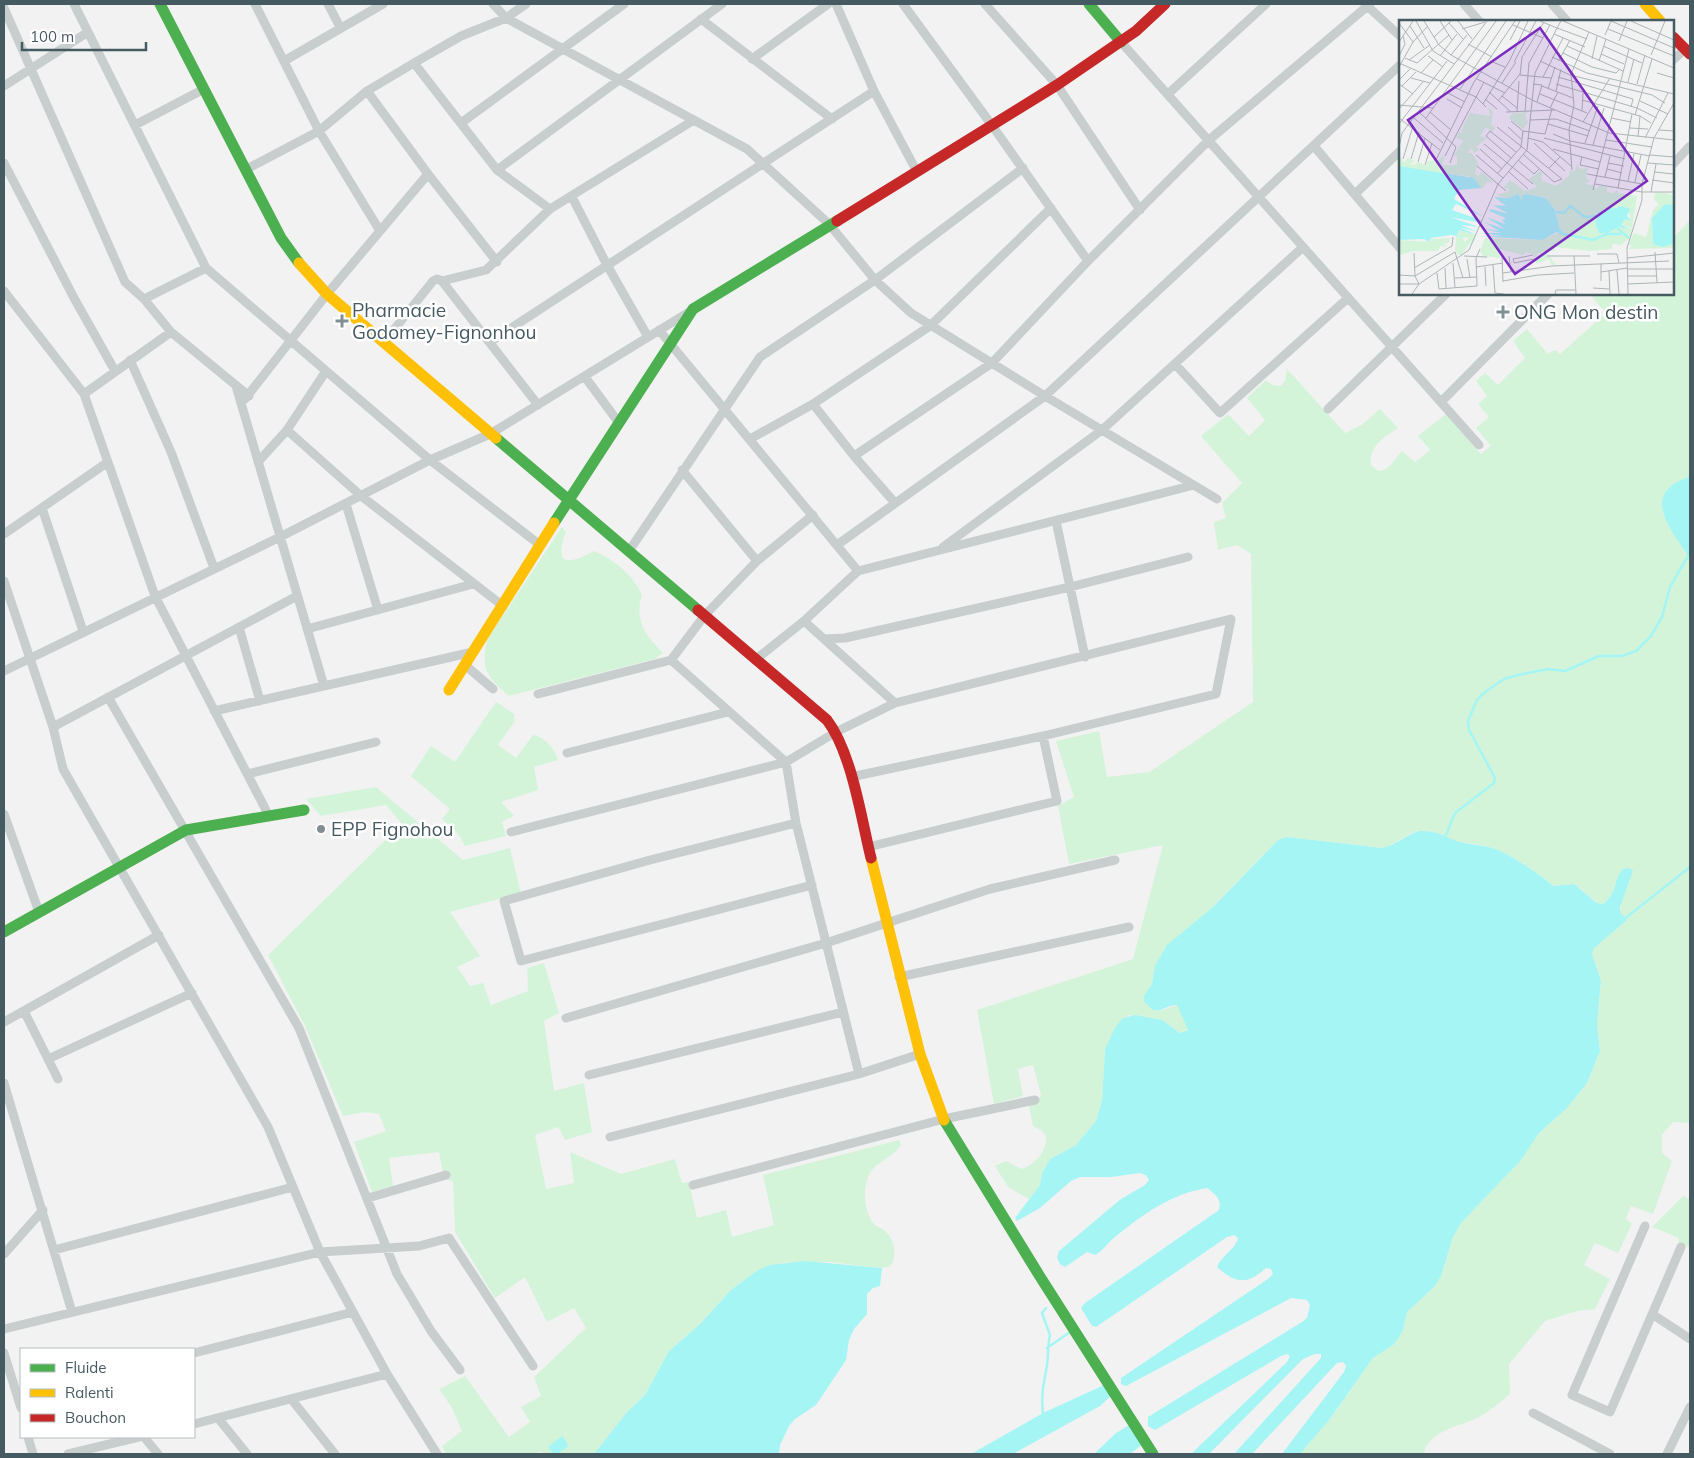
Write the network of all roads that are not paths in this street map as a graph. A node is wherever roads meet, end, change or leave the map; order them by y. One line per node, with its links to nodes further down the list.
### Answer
1 (74, 4): 28 (street)
2 (160, 4): 43 (street)
3 (255, 4): 36 (street)
4 (328, 4): 27 (street)
5 (383, 4): 27 (street)
6 (493, 4): 22 (street)
7 (526, 4): 22 (street)
8 (624, 4): 32 (street)
9 (722, 4): 23 (street)
10 (828, 4): 34 (street)
11 (836, 4): 45 (street)
12 (903, 4): 50 (street)
13 (985, 4): 41 (street)
14 (1089, 4): 31 (street)
15 (1165, 4): 31 (street)
16 (1266, 4): 46 (street)
17 (1464, 4): 24 (street)
18 (1552, 4): 25 (street)
19 (1645, 4): 26 (street)
20 (1368, 5): 29 (street); 53 (street)
21 (4, 8): 39 (street)
22 (506, 18): 32 (street); 37 (street)
23 (701, 19): 34 (street); 40 (street)
24 (1478, 20)
25 (1566, 20)
26 (1659, 20)
27 (340, 27): 36 (street)
28 (88, 32): 39 (street); 51 (street)
29 (1399, 35)
30 (1674, 38): 33 (street)
31 (1121, 42): 41 (street); 46 (street)
32 (562, 49): 40 (street); 49 (street)
33 (1687, 52): 35 (street)
34 (752, 58): 47 (street)
35 (1674, 59)
36 (284, 61): 52 (street)
37 (414, 63): 44 (street); 49 (street)
38 (1399, 67): 54 (street)
39 (29, 70): 42 (street); 88 (street)
40 (620, 80): 48 (street); 62 (street)
41 (1057, 85): 50 (street); 70 (street)
42 (4, 86)
43 (204, 89): 51 (street); 61 (street)
44 (367, 91): 52 (street); 64 (street)
45 (874, 91): 47 (street); 63 (street)
46 (1168, 94): 53 (street)
47 (832, 118): 59 (street)
48 (694, 120): 59 (street); 66 (street)
49 (461, 123): 62 (street)
50 (991, 124): 60 (street); 63 (street)
51 (135, 125): 80 (street)
52 (319, 131): 61 (street); 72 (street)
53 (1209, 140): 67 (street); 70 (street)
54 (1314, 146): 65 (street); 67 (street)
55 (1690, 146): 58 (street)
56 (1399, 152): 65 (street)
57 (4, 163): 104 (street)
58 (1674, 163)
59 (765, 164): 71 (street); 79 (street)
60 (1023, 168): 68 (street); 81 (street)
61 (245, 170): 84 (street)
62 (497, 170): 69 (street)
63 (916, 170): 71 (street)
64 (428, 174): 72 (street); 77 (street)
65 (1355, 194): 74 (street)
66 (572, 197): 69 (street); 79 (street)
67 (1259, 197): 75 (street); 110 (street)
68 (1051, 208): 78 (street); 92 (street)
69 (550, 209): 77 (street)
70 (1140, 210): 78 (street)
71 (829, 224): 81 (street); 91 (street)
72 (380, 231): 84 (street)
73 (1399, 235): 74 (street)
74 (1393, 240): 76 (street)
75 (1303, 247): 87 (street); 103 (street)
76 (1399, 247)
77 (497, 262): 82 (street)
78 (1088, 262): 102 (street)
79 (607, 264): 95 (street); 98 (street)
80 (206, 268): 88 (street); 96 (street)
81 (875, 280): 92 (street); 115 (street)
82 (442, 282): 97 (street); 98 (street)
83 (4, 291): 89 (street)
84 (327, 294): 96 (street); 97 (street)
85 (1443, 295): 100 (street)
86 (1547, 295): 111 (street)
87 (1348, 298): 100 (street); 103 (street)
88 (144, 299): 94 (street)
89 (13, 302): 90 (street); 108 (street)
90 (4, 306)
91 (694, 309): 93 (street); 99 (street)
92 (930, 326): 102 (street); 113 (street)
93 (659, 330): 95 (street); 99 (street)
94 (171, 332): 101 (street); 107 (street)
95 (648, 337): 106 (street)
96 (291, 342): 105 (street); 109 (street)
97 (384, 342): 120 (street)
98 (490, 342): 114 (street)
99 (672, 344): 115 (street); 117 (street)
100 (1392, 348): 111 (street); 116 (street)
101 (130, 360): 104 (street); 145 (street)
102 (992, 363): 110 (street); 123 (street)
103 (1176, 364): 119 (street)
104 (115, 371): 108 (street)
105 (326, 371): 118 (street); 124 (street)
106 (585, 377): 114 (street); 117 (street)
107 (236, 385): 109 (street); 112 (street)
108 (84, 394): 125 (street)
109 (249, 396): 112 (street)
110 (1045, 396): 119 (street); 132 (street)
111 (1441, 402): 122 (street)
112 (242, 404): 126 (street)
113 (813, 404): 121 (street); 123 (street)
114 (538, 405): 120 (street)
115 (724, 408): 121 (street); 127 (street)
116 (1328, 409)
117 (619, 423): 131 (street)
118 (287, 430): 126 (street); 129 (street)
119 (1102, 430): 128 (street); 142 (street)
120 (490, 434): 124 (street); 131 (street)
121 (750, 440): 135 (street)
122 (1479, 446)
123 (854, 456): 132 (street)
124 (430, 460): 129 (street); 140 (street)
125 (108, 462): 134 (street); 150 (street)
126 (258, 462): 138 (street)
127 (682, 470): 141 (street); 144 (street)
128 (1194, 485): 130 (street); 136 (street)
129 (360, 495): 133 (street); 148 (street)
130 (1217, 499)
131 (568, 500): 140 (street); 141 (street)
132 (895, 503): 139 (street)
133 (346, 504): 138 (street); 153 (street)
134 (42, 508): 137 (street); 158 (street)
135 (813, 515): 139 (street); 144 (street)
136 (1056, 520): 142 (street); 149 (street)
137 (4, 534)
138 (280, 537): 145 (street); 151 (street)
139 (837, 544): 146 (street)
140 (540, 545): 152 (street)
141 (629, 550): 154 (street)
142 (939, 550): 146 (street)
143 (1188, 558): 149 (street)
144 (757, 560): 154 (street)
145 (214, 568): 150 (street)
146 (858, 571): 155 (street)
147 (4, 581): 163 (street)
148 (473, 584): 152 (street); 153 (street)
149 (1070, 587): 159 (street); 162 (street)
150 (155, 596): 158 (street); 161 (street)
151 (298, 596): 156 (street); 157 (street)
152 (502, 606): 160 (street)
153 (378, 610): 157 (street)
154 (705, 614): 164 (street); 165 (street)
155 (804, 621): 159 (street); 165 (street)
156 (239, 627): 161 (street); 173 (street)
157 (307, 629): 168 (street)
158 (83, 631): 163 (street)
159 (824, 639): 174 (street)
160 (473, 652): 166 (street); 168 (street)
161 (186, 656): 172 (street); 175 (street)
162 (1085, 656): 174 (street); 179 (street)
163 (29, 658): 167 (street); 177 (street)
164 (671, 660): 171 (street); 176 (street)
165 (755, 660): 178 (street)
166 (465, 665): 169 (street); 170 (street)
167 (4, 671)
168 (324, 686): 173 (street)
169 (493, 689)
170 (449, 690)
171 (538, 694)
172 (108, 697): 177 (street); 189 (street)
173 (260, 701): 175 (street)
174 (895, 703): 178 (street)
175 (214, 711): 183 (street)
176 (728, 712): 181 (street); 182 (street)
177 (53, 727): 193 (street)
178 (836, 732): 182 (street); 184 (street)
179 (1043, 736): 184 (street); 191 (street)
180 (376, 742): 183 (street)
181 (567, 753)
182 (786, 762): 188 (street); 190 (street)
183 (247, 774): 187 (street)
184 (851, 777): 191 (street)
185 (304, 810): 187 (street)
186 (4, 814): 195 (street)
187 (269, 816): 189 (street)
188 (796, 823): 194 (street); 194 (street)
189 (186, 830): 193 (street); 219 (street)
190 (511, 832)
191 (868, 847): 196 (street)
192 (1116, 860): 196 (street)
193 (120, 868): 195 (street); 199 (street)
194 (812, 885): 200 (street)
195 (39, 912): 198 (street)
196 (886, 923): 200 (street); 201 (street)
197 (1129, 927): 201 (street)
198 (4, 932)
199 (159, 936): 202 (street); 203 (street)
200 (826, 943): 204 (street); 205 (street)
201 (899, 977): 207 (street)
202 (192, 992): 208 (street); 218 (street)
203 (24, 1011): 206 (street); 208 (street)
204 (844, 1012): 209 (street); 210 (street)
205 (566, 1018)
206 (4, 1022)
207 (920, 1054): 209 (street); 214 (street)
208 (48, 1059): 211 (street)
209 (859, 1074): 215 (street)
210 (589, 1075)
211 (58, 1079)
212 (4, 1083): 220 (street)
213 (1035, 1100): 214 (street)
214 (944, 1119): 217 (street); 252 (street)
215 (610, 1137)
216 (446, 1175): 219 (street)
217 (694, 1185)
218 (293, 1187): 224 (street); 225 (street)
219 (368, 1198): 223 (street)
220 (43, 1210): 224 (street); 226 (street)
221 (1645, 1226): 229 (street)
222 (1681, 1247): 229 (street)
223 (389, 1249): 225 (street); 234 (street); 235 (street)
224 (54, 1250): 227 (street)
225 (320, 1252): 227 (street); 228 (street)
226 (4, 1254)
227 (72, 1312): 230 (street)
228 (353, 1312): 233 (street); 236 (street)
229 (1652, 1314): 231 (street)
230 (4, 1329)
231 (1690, 1338)
232 (4, 1353): 237 (street)
233 (195, 1353)
234 (533, 1366)
235 (460, 1370)
236 (387, 1374): 238 (street); 251 (street)
237 (20, 1398)
238 (292, 1400): 241 (street); 250 (street)
239 (1690, 1407): 254 (street)
240 (1533, 1413): 253 (street)
241 (218, 1418): 242 (street); 249 (street)
242 (195, 1424)
243 (28, 1438): 246 (street)
244 (135, 1438): 247 (street)
245 (145, 1438): 248 (street)
246 (33, 1454)
247 (69, 1454)
248 (158, 1454)
249 (247, 1454)
250 (335, 1454)
251 (438, 1454)
252 (1153, 1454)
253 (1610, 1454)
254 (1667, 1454)

